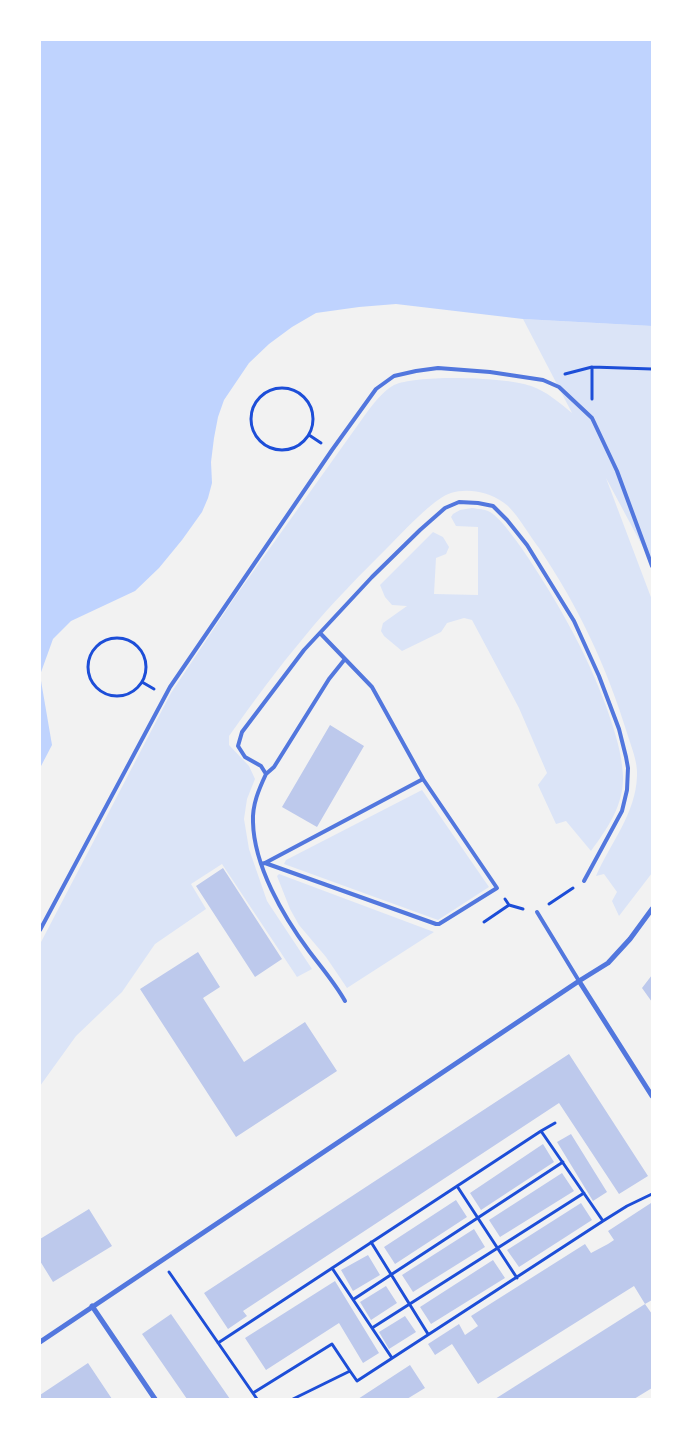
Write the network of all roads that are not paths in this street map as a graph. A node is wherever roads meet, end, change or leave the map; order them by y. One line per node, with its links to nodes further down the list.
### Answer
1 (652, 566): 10 (lane)
2 (320, 633): 3 (lane); 4 (lane); 7 (lane)
3 (345, 659): 4 (lane); 5 (lane)
4 (266, 774): 6 (lane)
5 (423, 779): 6 (lane); 6 (lane)
6 (263, 864): 12 (lane)
7 (584, 881)
8 (652, 909): 11 (street)
9 (537, 912): 11 (lane)
10 (40, 930)
11 (579, 980): 13 (street); 14 (street)
12 (345, 1000)
13 (652, 1096)
14 (92, 1306): 15 (street); 16 (street)
15 (40, 1342)
16 (155, 1399)

